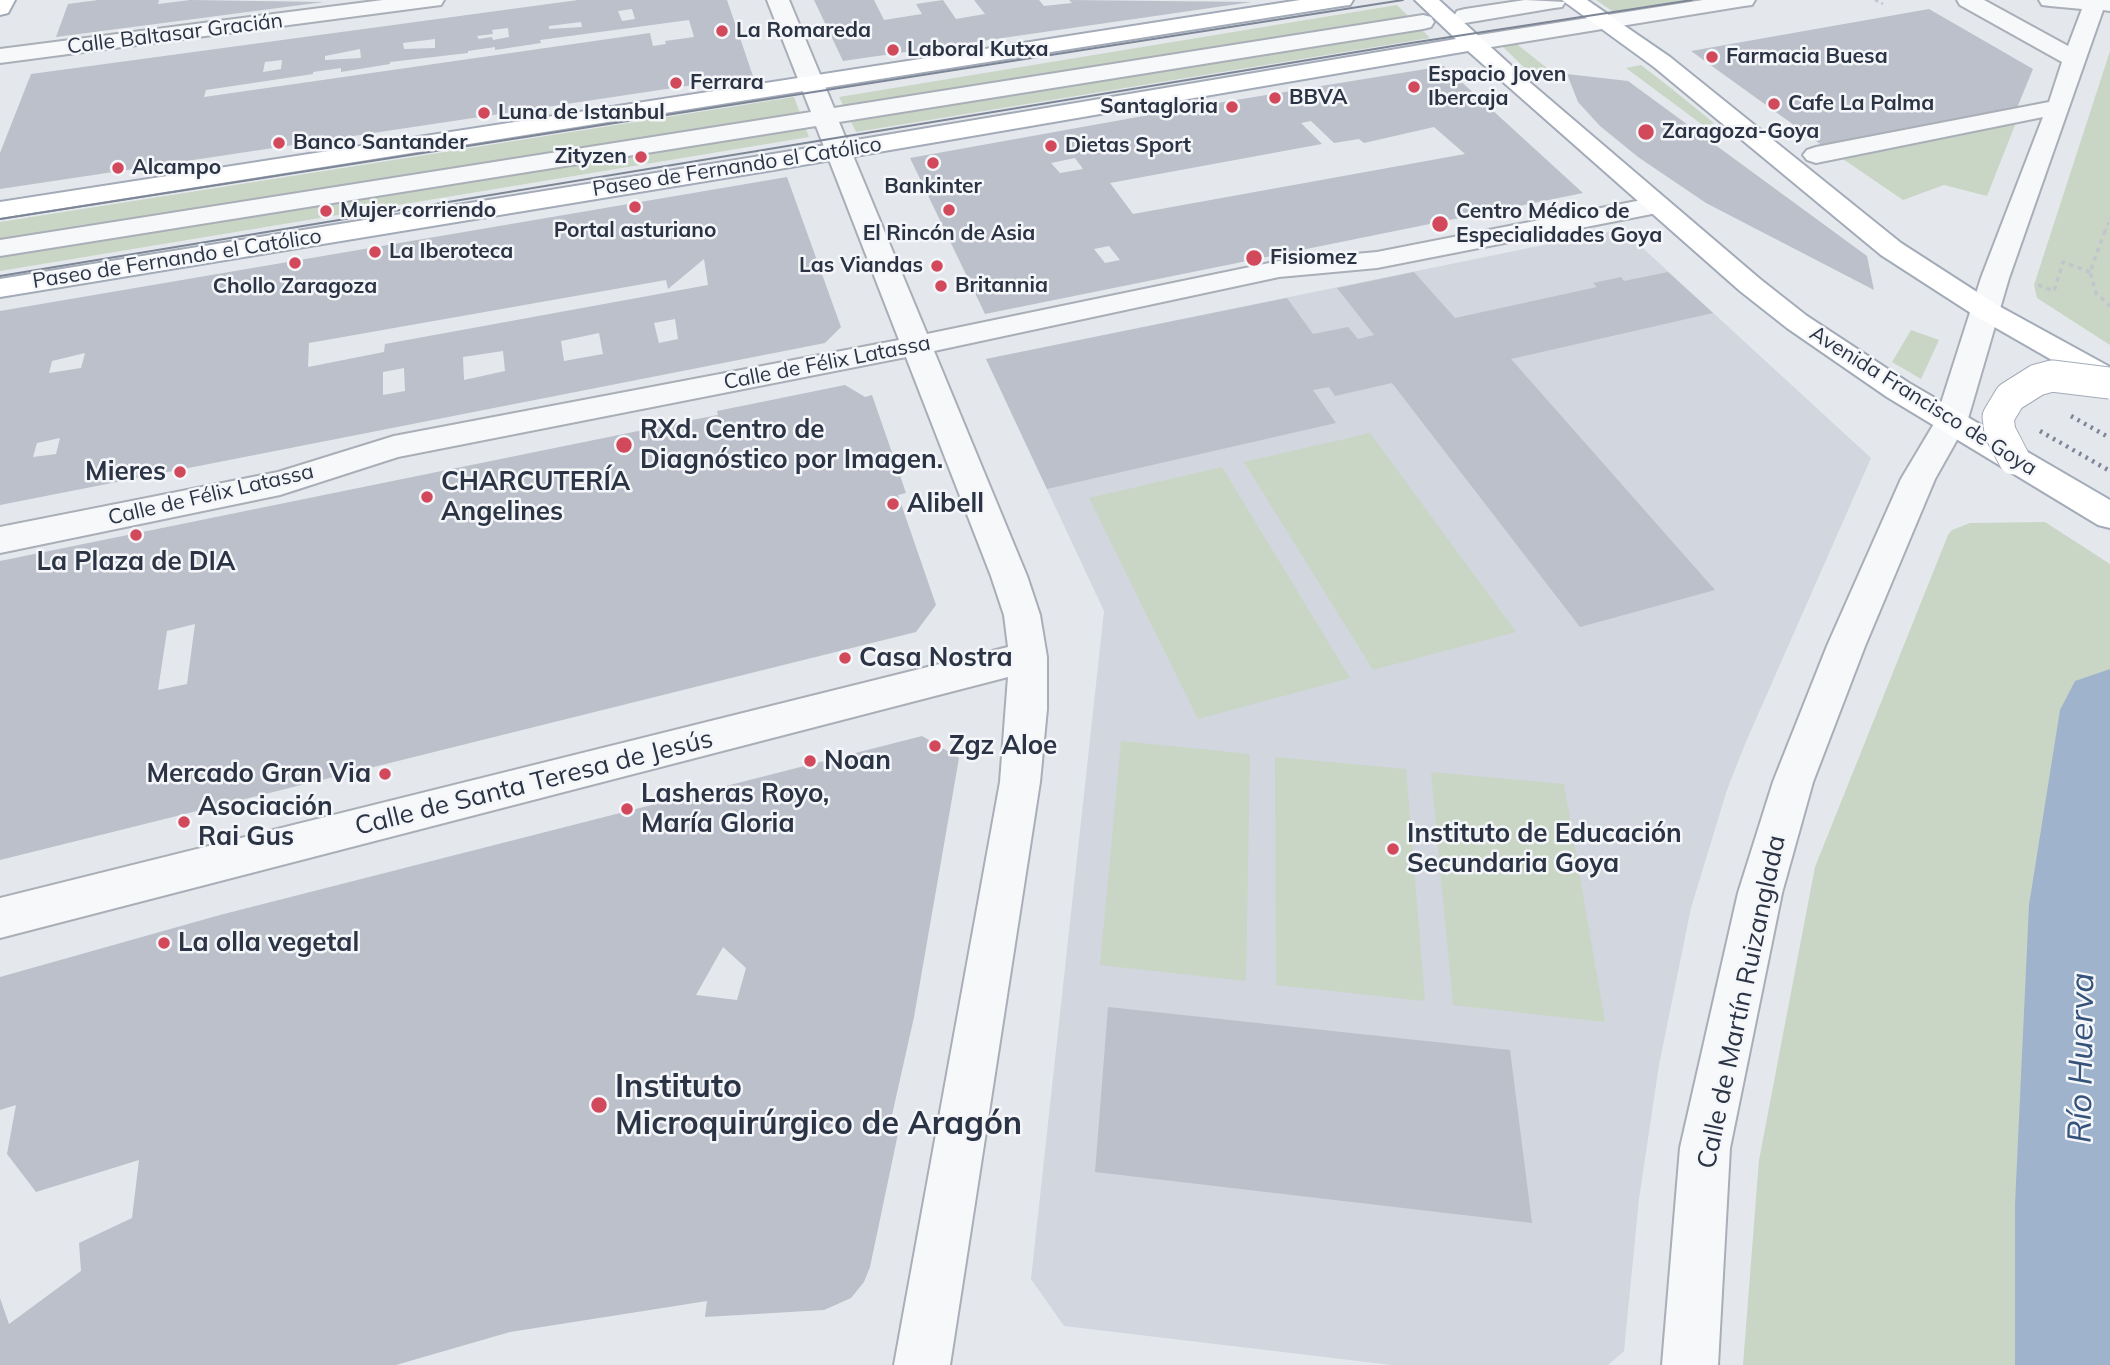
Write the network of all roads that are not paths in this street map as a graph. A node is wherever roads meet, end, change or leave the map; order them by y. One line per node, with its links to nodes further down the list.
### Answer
1 (4, 0): 10 (main road)
2 (433, 0): 15 (street, Calle Baltasar Gracián)
3 (778, 0): 17 (street)
4 (1342, 0): 17 (main road)
5 (1744, 0): 13 (street)
6 (1968, 0): 16 (street)
7 (2050, 0): 9 (street)
8 (1564, 1): 12 (street); 13 (main road)
9 (2102, 3): 16 (street, Calle de Martín Ruizanglada)
10 (0, 8)
11 (1424, 11): 14 (main road, Avenida Francisco de Goya); 19 (street, Paseo de Fernando el Católico)
12 (1465, 16)
13 (1606, 22): 14 (street); 26 (main road)
14 (1473, 43): 20 (main road, Paseo de Fernando el Católico); 22 (main road, Avenida Francisco de Goya)
15 (0, 56)
16 (2074, 59): 18 (street, Calle de Martín Ruizanglada)
17 (810, 81): 19 (street); 23 (main road)
18 (2059, 107): 21 (street); 26 (street, Calle de Martín Ruizanglada)
19 (825, 117): 20 (street); 24 (street, Paseo de Fernando el Católico)
20 (839, 151): 25 (main road, Paseo de Fernando el Católico); 27 (street)
21 (1816, 155)
22 (1657, 205): 27 (street, Calle de Félix Latassa); 29 (main road, Avenida Francisco de Goya)
23 (0, 210)
24 (0, 248)
25 (0, 288)
26 (1987, 311): 28 (main road); 29 (street, Calle de Martín Ruizanglada)
27 (916, 346): 32 (street, Calle de Félix Latassa); 33 (street)
28 (2110, 382): 30 (main road, bridge)
29 (1968, 432): 30 (main road, Avenida Francisco de Goya); 36 (street, Calle de Martín Ruizanglada)
30 (2014, 459): 31 (main road, Avenida Francisco de Goya)
31 (2110, 516)
32 (0, 540)
33 (1028, 657): 34 (street, Calle de Santa Teresa de Jesús); 35 (street)
34 (0, 918)
35 (922, 1365)
36 (1689, 1365)

